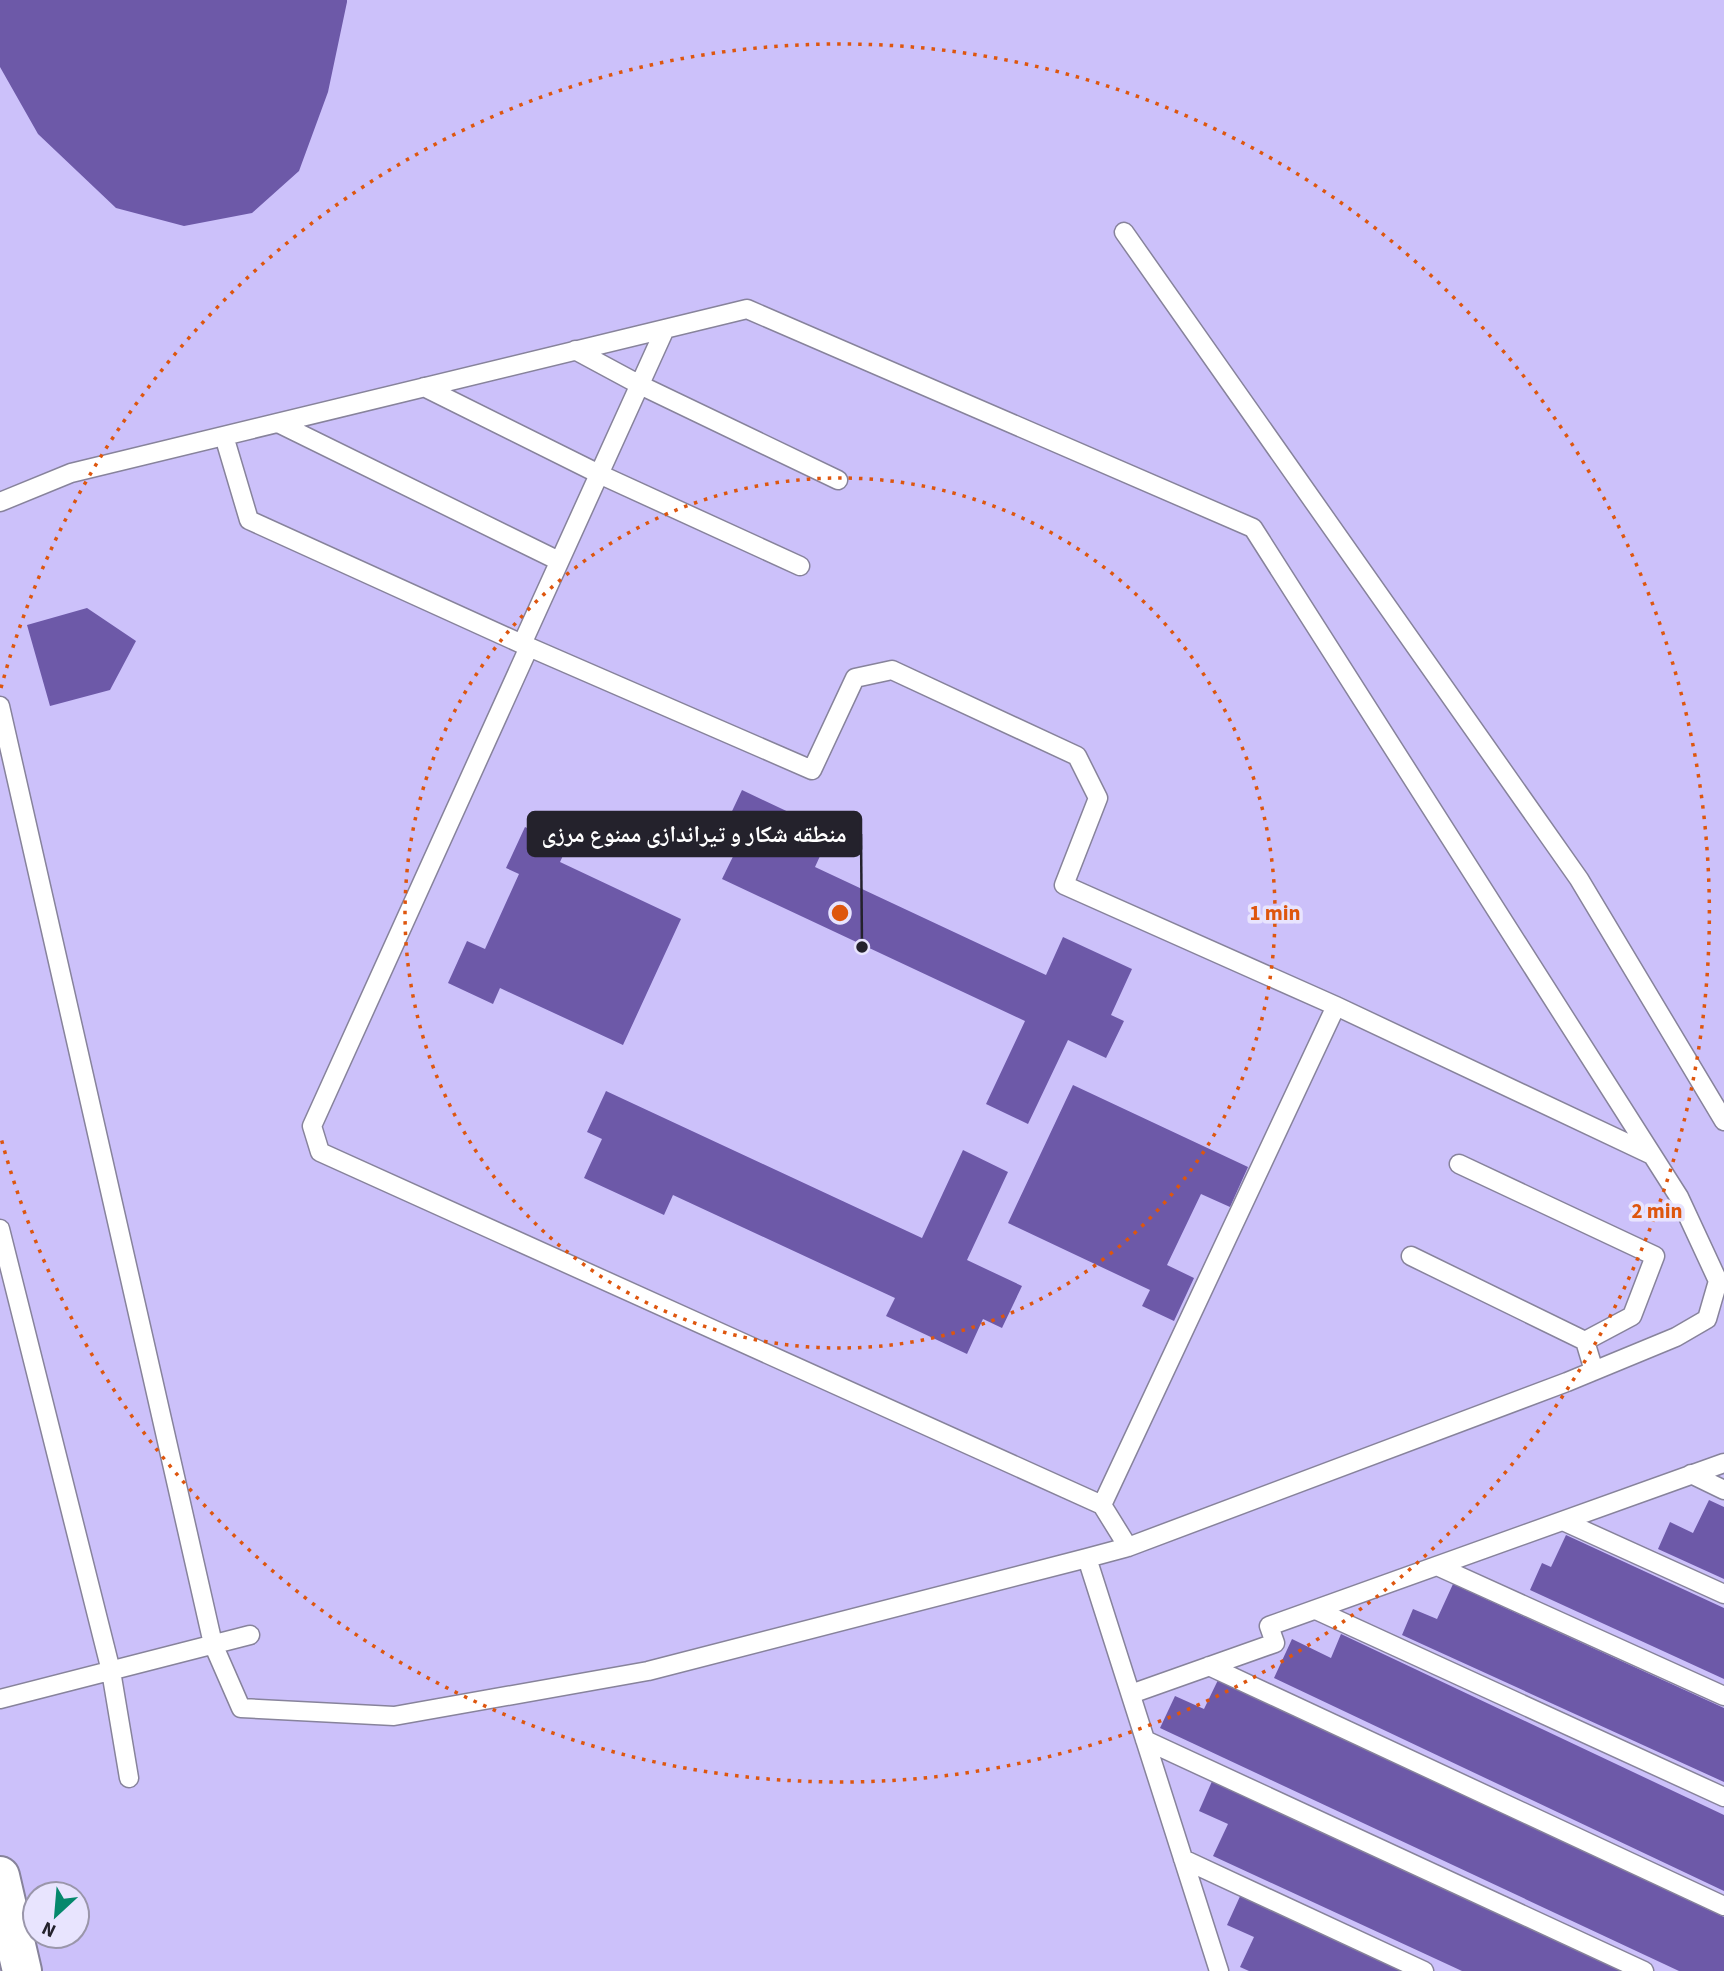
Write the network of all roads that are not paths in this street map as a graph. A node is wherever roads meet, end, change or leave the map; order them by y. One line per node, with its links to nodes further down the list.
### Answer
1 (1124, 232): 16 (lane)
2 (665, 329): 3 (lane); 4 (lane); 17 (lane)
3 (575, 350): 4 (lane); 5 (lane)
4 (640, 385): 8 (lane); 9 (lane)
5 (424, 387): 6 (lane); 8 (lane)
6 (278, 423): 7 (lane); 11 (lane)
7 (224, 436): 10 (lane); 13 (lane)
8 (599, 474): 11 (lane); 12 (lane)
9 (838, 480)
10 (0, 502)
11 (559, 561): 13 (lane)
12 (800, 566)
13 (525, 646): 15 (lane); 26 (lane)
14 (0, 706): 34 (lane)
15 (1336, 1006): 17 (lane); 26 (lane)
16 (1724, 1121)
17 (1652, 1155): 22 (lane)
18 (1459, 1164): 21 (lane)
19 (0, 1229): 36 (lane)
20 (1411, 1256): 21 (lane)
21 (1586, 1341): 22 (lane)
22 (1594, 1371): 28 (lane)
23 (1724, 1463): 24 (lane)
24 (1691, 1475): 25 (lane); 27 (lane)
25 (1724, 1490)
26 (1102, 1505): 28 (lane)
27 (1563, 1521): 30 (lane); 31 (lane)
28 (1128, 1547): 29 (lane)
29 (1087, 1558): 34 (lane); 37 (lane)
30 (1437, 1566): 32 (lane); 38 (lane)
31 (1724, 1594)
32 (1316, 1610): 35 (lane); 42 (lane)
33 (250, 1635): 34 (lane)
34 (213, 1644): 36 (lane)
35 (1209, 1666): 37 (lane); 45 (lane)
36 (111, 1671): 39 (lane); 41 (lane)
37 (1131, 1694): 40 (lane)
38 (1724, 1696)
39 (0, 1699)
40 (1145, 1740): 43 (lane); 49 (lane)
41 (129, 1778)
42 (1724, 1797)
43 (1183, 1858): 47 (lane); 48 (lane)
44 (0, 1876): 46 (main road)
45 (1724, 1906)
46 (22, 1971)
47 (1219, 1971)
48 (1424, 1971)
49 (1644, 1971)

